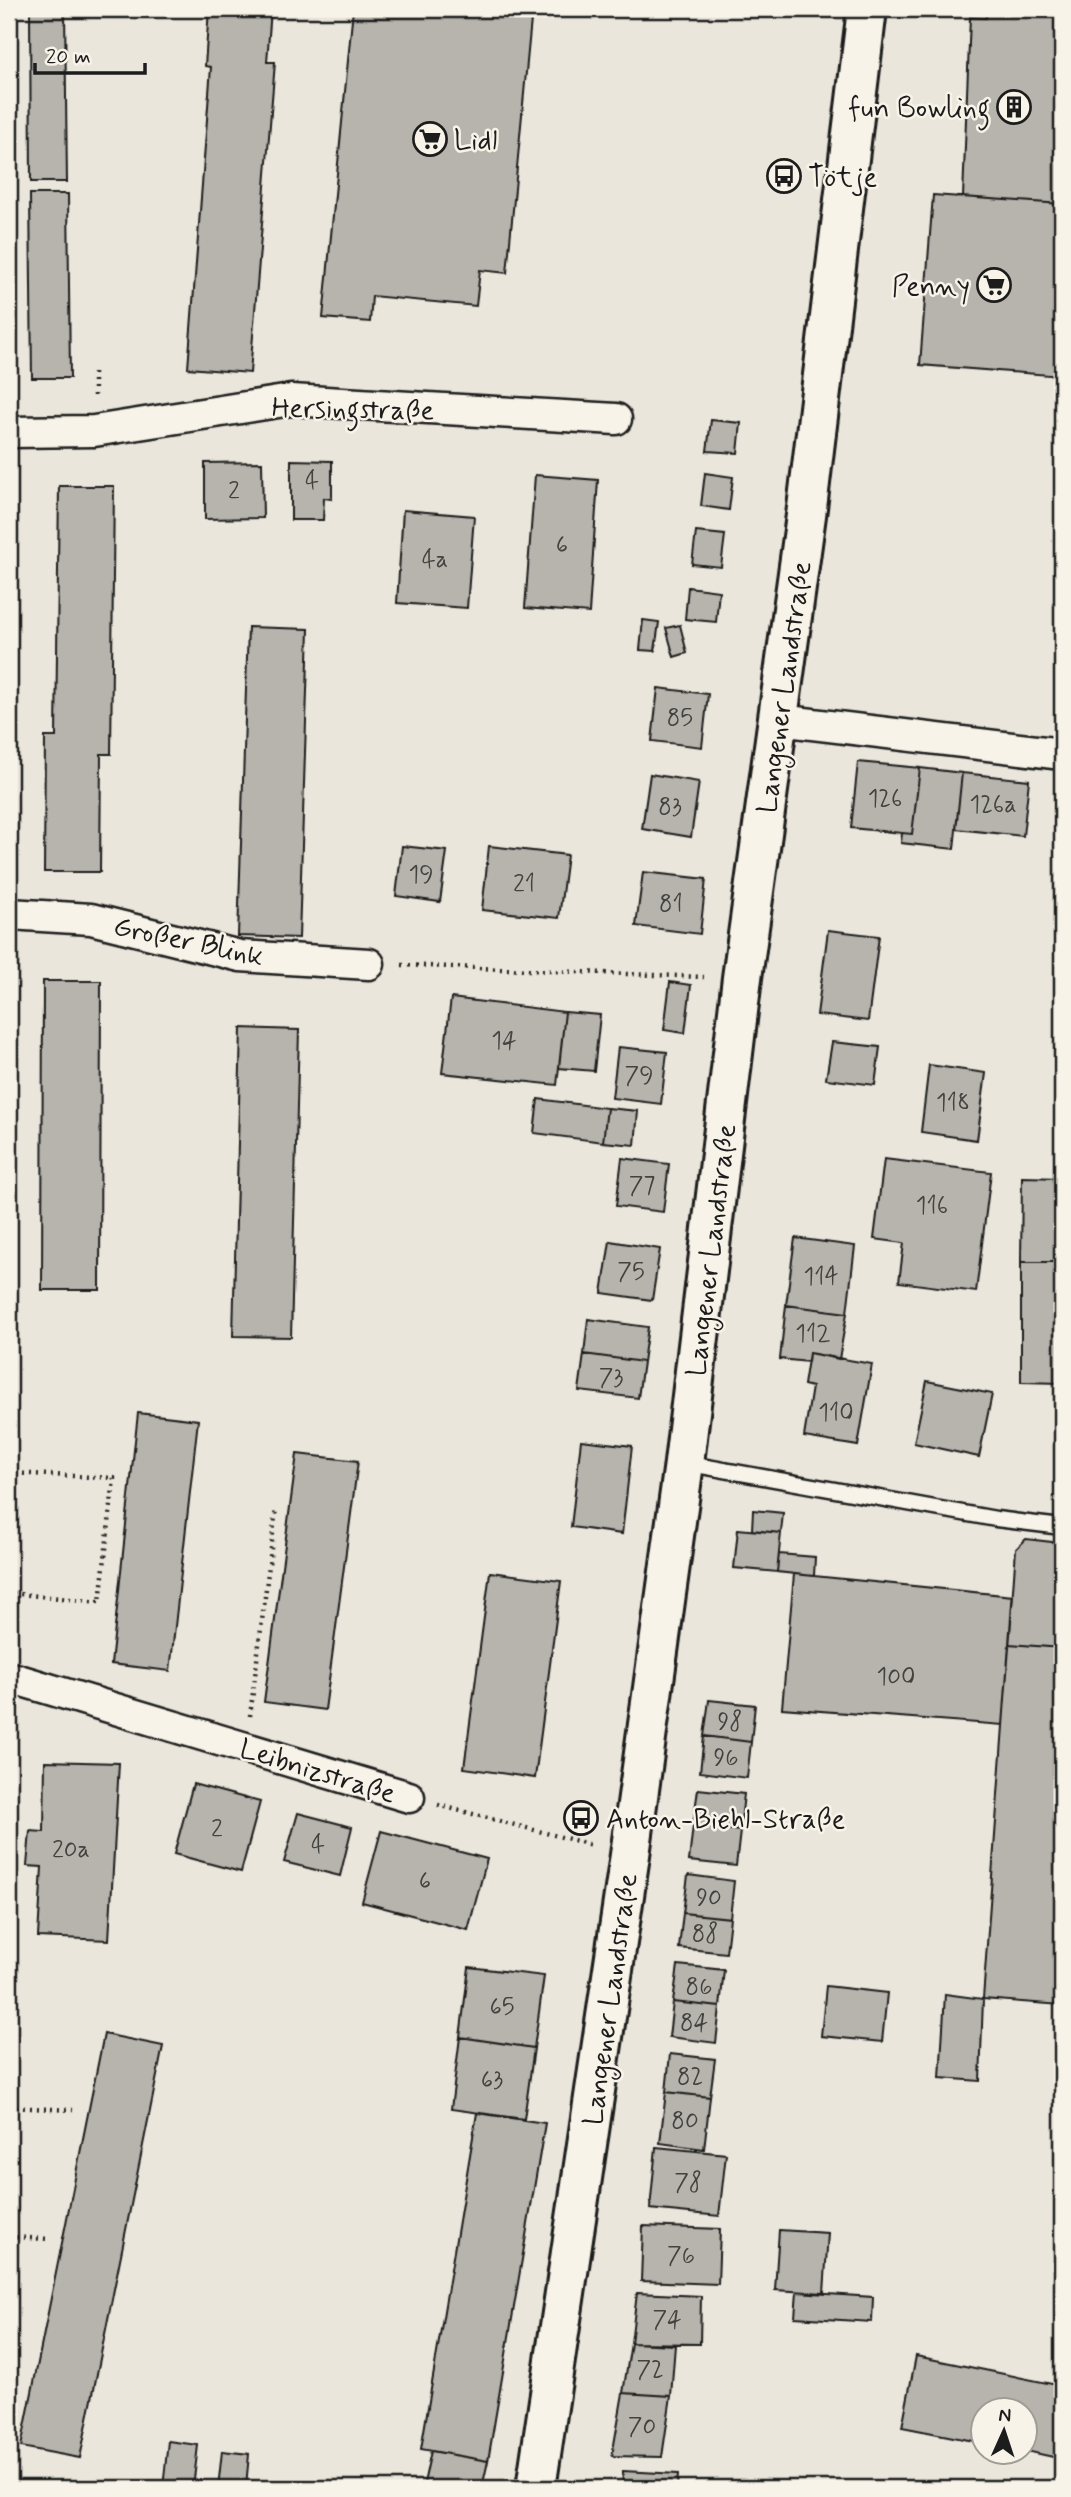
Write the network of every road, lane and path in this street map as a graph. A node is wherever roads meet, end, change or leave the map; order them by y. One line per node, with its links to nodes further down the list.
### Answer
1 (867, 9): 4 (main road, Langener Landstraße)
2 (616, 419): 3 (street, Hersingstraße)
3 (9, 432)
4 (779, 720): 5 (street); 8 (main road, Langener Landstraße)
5 (1062, 754)
6 (9, 914): 7 (street, Großer Blink)
7 (369, 964): 8 (path)
8 (742, 978): 9 (main road, Langener Landstraße)
9 (684, 1463): 12 (lane); 17 (main road, Langener Landstraße)
10 (9, 1473): 13 (path)
11 (276, 1509): 15 (path)
12 (1062, 1527)
13 (9, 1593)
14 (9, 1676): 15 (street, Leibnizstraße)
15 (246, 1748): 16 (street, Leibnizstraße)
16 (409, 1797): 17 (path, Leibnizstraße)
17 (631, 1855): 22 (main road, Langener Landstraße)
18 (9, 2107): 19 (path)
19 (73, 2110)
20 (9, 2237): 21 (path)
21 (49, 2238)
22 (536, 2488)

